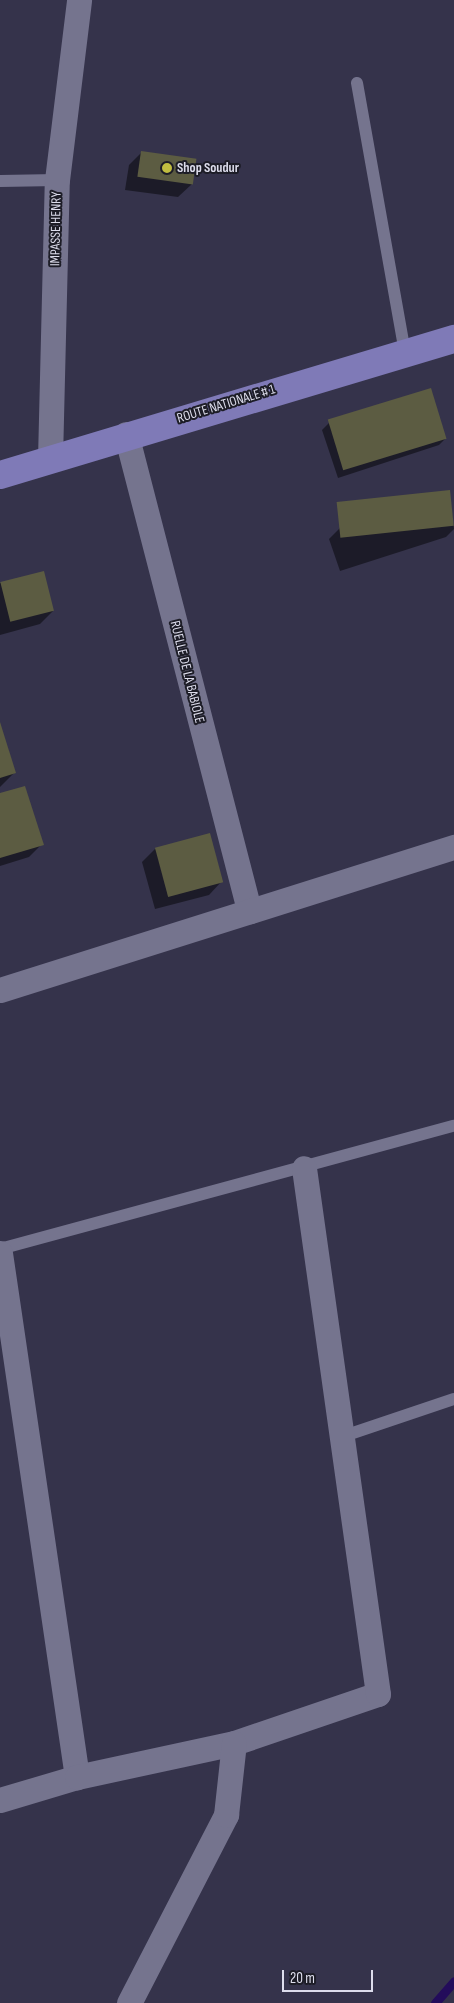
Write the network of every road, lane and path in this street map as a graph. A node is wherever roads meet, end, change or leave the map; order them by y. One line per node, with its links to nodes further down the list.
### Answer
1 (79, 0): 3 (street, IMPASSE HENRY)
2 (356, 84): 6 (lane)
3 (57, 180): 4 (lane); 8 (street, IMPASSE HENRY)
4 (0, 181)
5 (454, 339): 6 (main road, ROUTE NATIONALE # 1)
6 (404, 352): 7 (main road, ROUTE NATIONALE # 1)
7 (126, 434): 8 (main road, ROUTE NATIONALE # 1); 11 (street, RUELLE DE LA BABIOLE)
8 (50, 459): 9 (main road, ROUTE NATIONALE # 1)
9 (0, 475)
10 (454, 847): 11 (street)
11 (249, 911): 12 (street)
12 (0, 990)
13 (454, 1126): 14 (lane)
14 (304, 1168): 15 (lane); 19 (street)
15 (0, 1249)
16 (0, 1254): 17 (street)
17 (3, 1287): 21 (street)
18 (454, 1399): 19 (lane)
19 (344, 1436): 20 (street)
20 (234, 1743): 21 (street); 23 (street)
21 (77, 1777): 22 (street)
22 (0, 1800)
23 (129, 2003)

